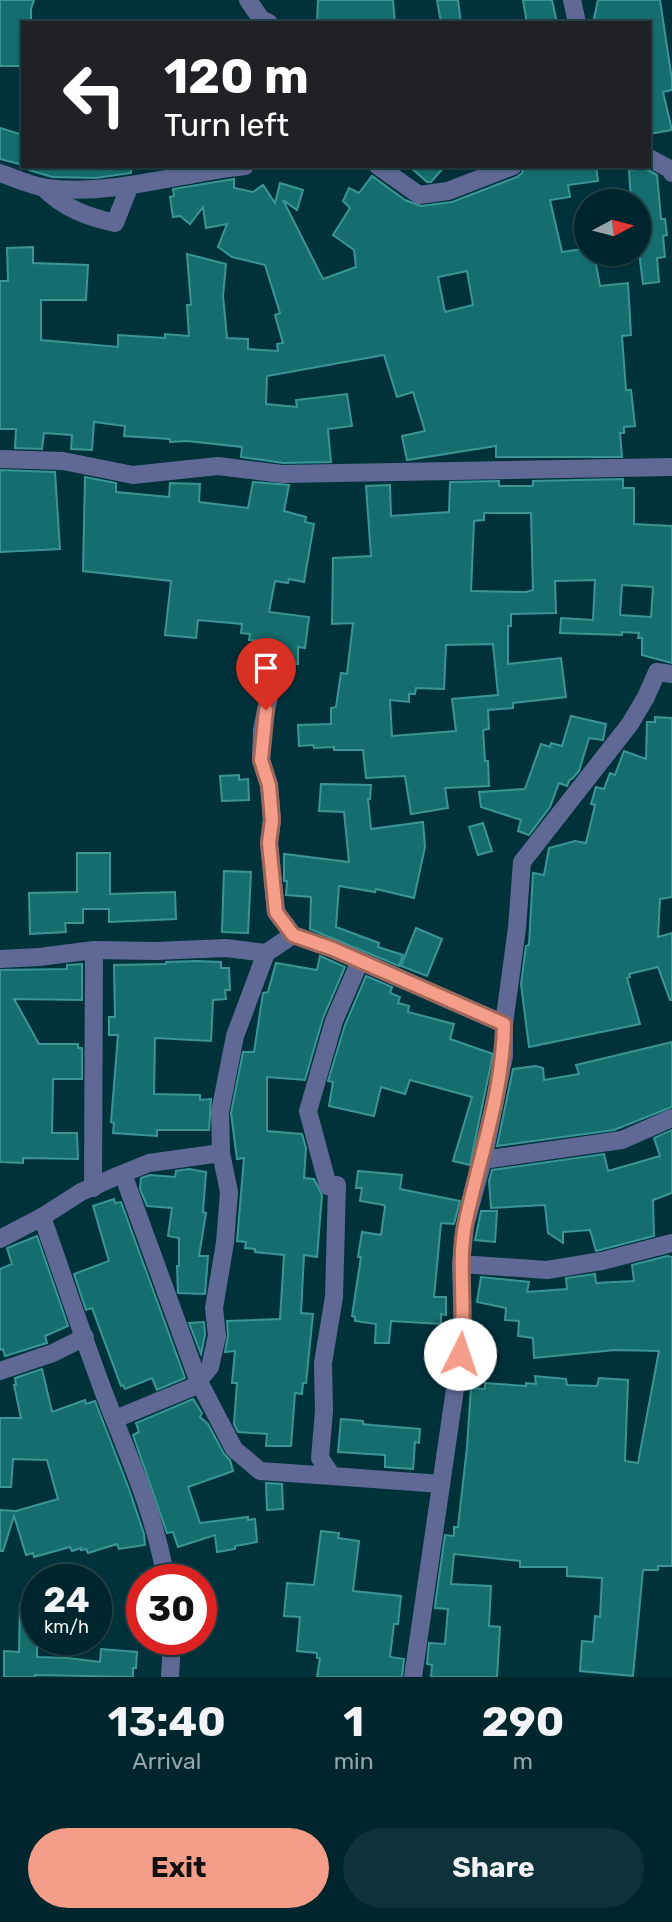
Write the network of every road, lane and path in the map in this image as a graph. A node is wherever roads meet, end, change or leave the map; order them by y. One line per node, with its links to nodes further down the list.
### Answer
1 (248, 0): 3 (street)
2 (572, 0): 4 (street)
3 (265, 21)
4 (577, 21)
5 (651, 159): 9 (street)
6 (231, 168): 11 (street)
7 (380, 168): 8 (street)
8 (508, 168)
9 (671, 169)
10 (0, 173): 12 (street)
11 (130, 185): 12 (street); 12 (street)
12 (44, 188)
13 (0, 459): 14 (street)
14 (672, 467)
15 (274, 672): 17 (street)
16 (672, 674): 22 (street)
17 (293, 935): 19 (street); 21 (street)
18 (94, 950): 19 (street); 20 (street); 27 (street)
19 (266, 953): 24 (street)
20 (0, 959)
21 (360, 961): 22 (street); 36 (street)
22 (504, 1024): 25 (street)
23 (672, 1118): 25 (street)
24 (221, 1153): 26 (street); 34 (street)
25 (483, 1160): 31 (street)
26 (122, 1174): 27 (street); 34 (street)
27 (93, 1188): 28 (street)
28 (42, 1217): 29 (street); 32 (street)
29 (0, 1240)
30 (672, 1243): 31 (street)
31 (461, 1264): 37 (street)
32 (85, 1336): 33 (street); 35 (street)
33 (0, 1371)
34 (198, 1380): 35 (street); 36 (street)
35 (115, 1419): 38 (street)
36 (332, 1476): 37 (street)
37 (441, 1484): 41 (street)
38 (163, 1564)
39 (171, 1655): 40 (street)
40 (170, 1677)
41 (413, 1677)

